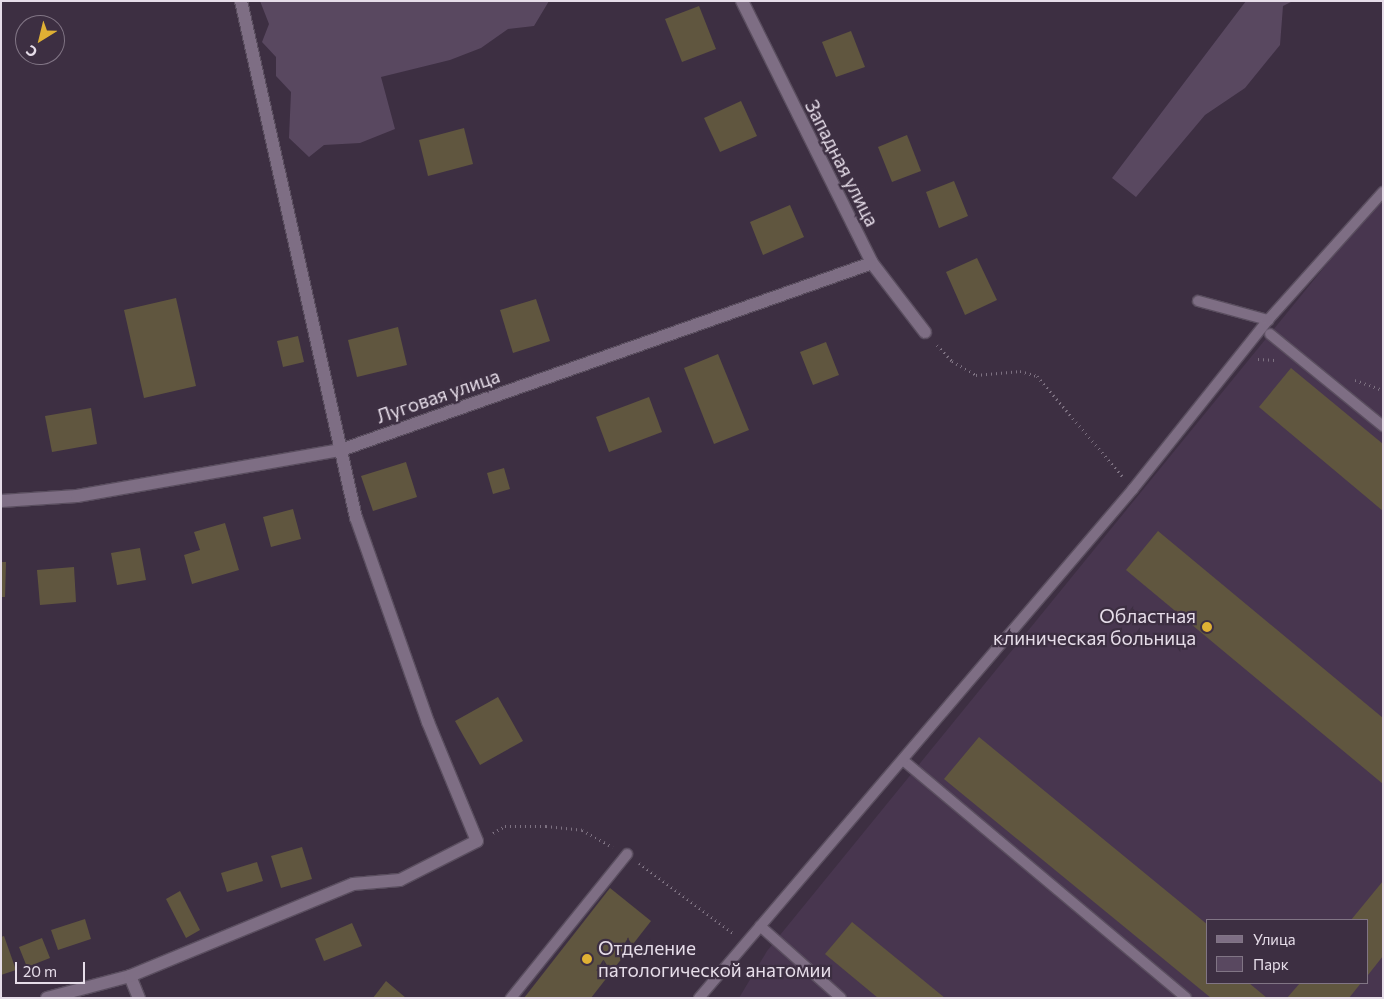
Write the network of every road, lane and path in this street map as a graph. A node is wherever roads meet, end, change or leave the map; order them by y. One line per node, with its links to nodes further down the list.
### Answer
1 (241, 1): 11 (street)
2 (742, 1): 4 (street, Западная улица)
3 (1383, 192): 6 (lane)
4 (872, 263): 7 (street, Западная улица); 11 (street, Луговая улица)
5 (1198, 301): 6 (lane)
6 (1268, 320): 12 (lane)
7 (925, 332)
8 (1270, 334): 10 (lane)
9 (952, 361): 12 (path)
10 (1383, 426)
11 (341, 450): 13 (street, Луговая улица); 17 (street)
12 (1133, 490): 14 (lane)
13 (1, 501)
14 (904, 761): 16 (lane); 23 (lane)
15 (627, 854): 20 (lane)
16 (760, 926): 21 (lane); 22 (lane)
17 (130, 976): 18 (street); 19 (street)
18 (47, 998)
19 (139, 998)
20 (511, 998)
21 (698, 998)
22 (841, 998)
23 (1186, 998)

